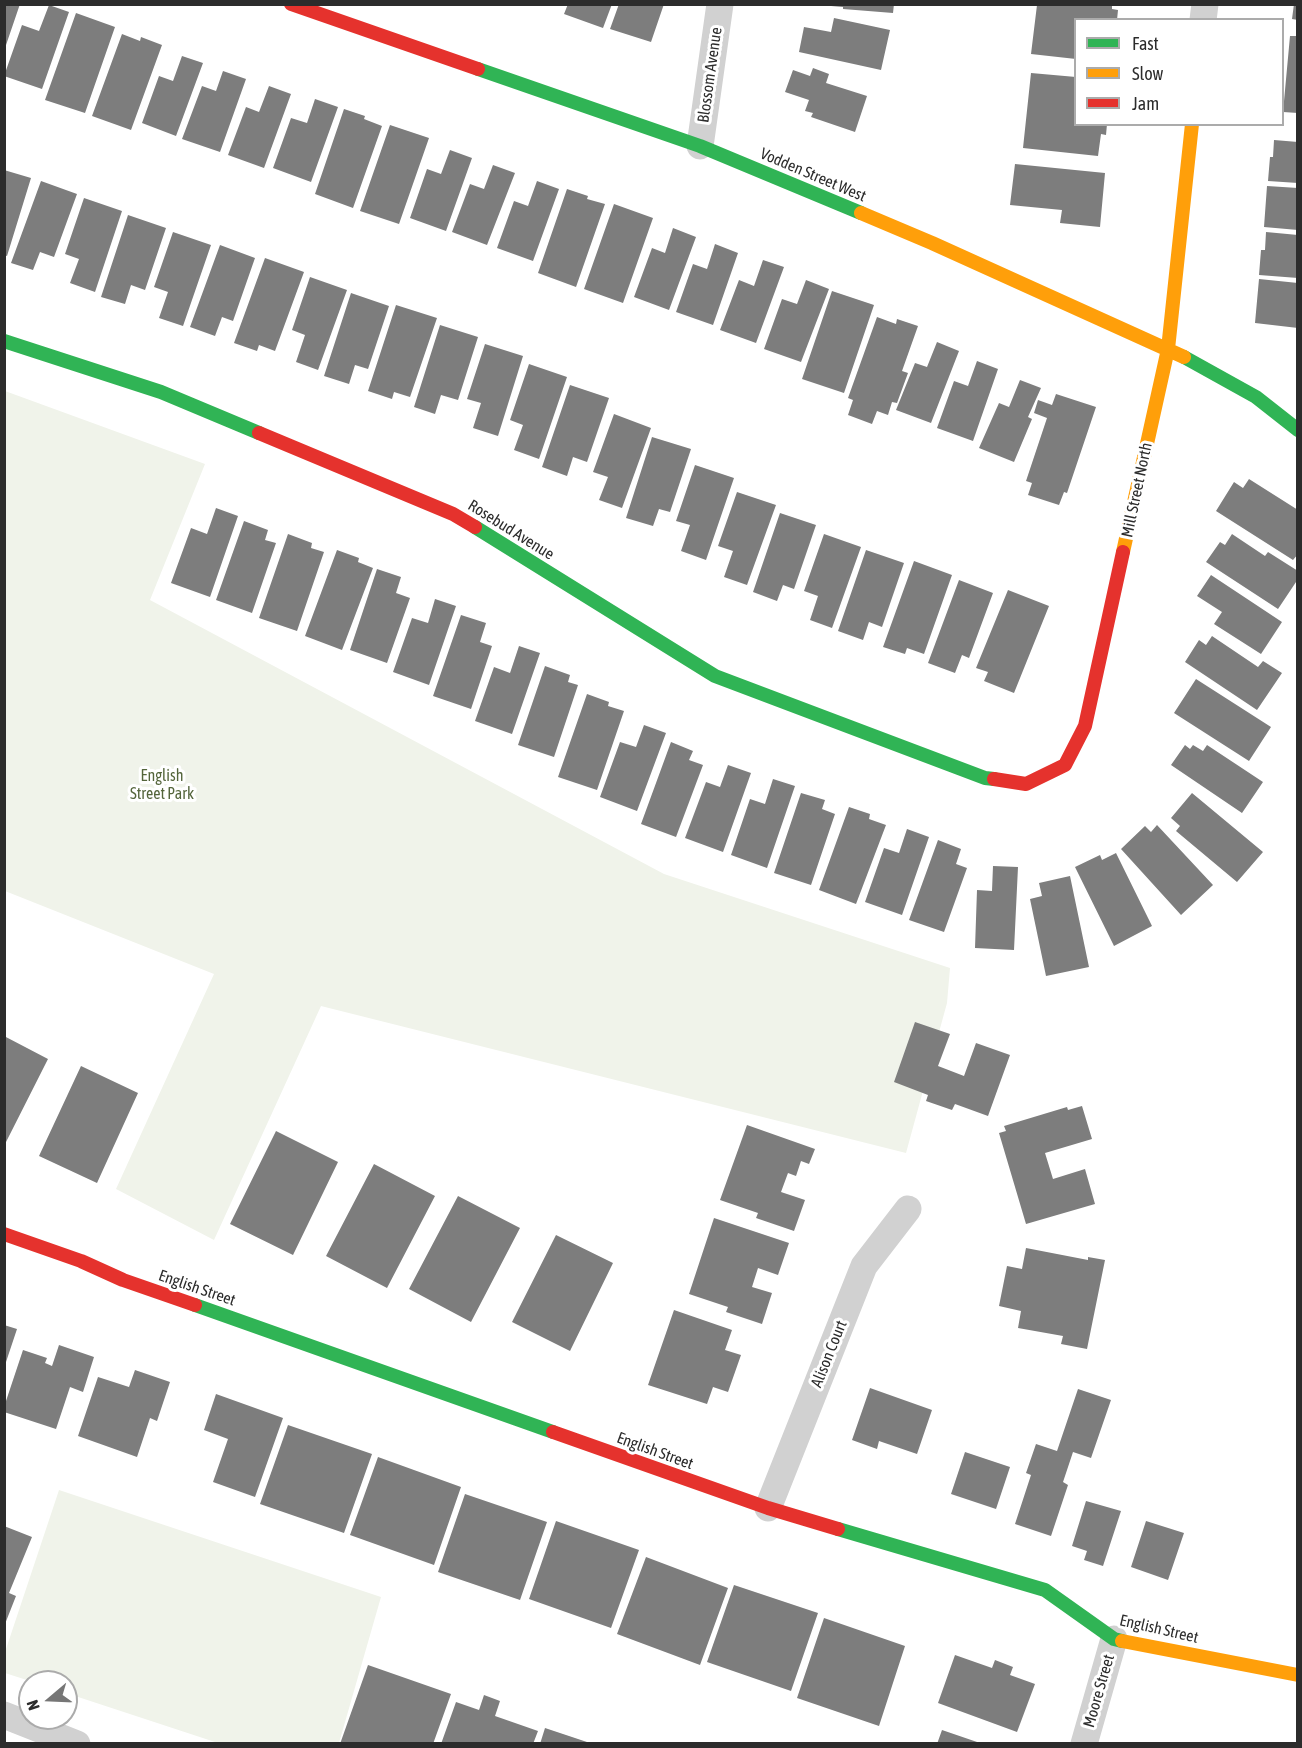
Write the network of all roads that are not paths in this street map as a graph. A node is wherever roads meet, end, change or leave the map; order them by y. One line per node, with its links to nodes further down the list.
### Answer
1 (291, 4): 4 (street, Vodden Street West)
2 (720, 4): 4 (street, Blossom Avenue)
3 (1192, 126): 6 (street, Mill Street North)
4 (700, 146): 6 (street, Vodden Street West)
5 (4, 341): 8 (street, Rosebud Avenue)
6 (1168, 349): 7 (street, Vodden Street West); 8 (street, Mill Street North)
7 (1298, 430)
8 (985, 778)
9 (908, 1209): 11 (street, Alison Court)
10 (4, 1234): 11 (street, English Street)
11 (768, 1508): 12 (street, English Street)
12 (1114, 1639): 13 (street, English Street); 16 (street, Moore Street)
13 (1298, 1675)
14 (4, 1715): 15 (street)
15 (77, 1743)
16 (1084, 1743)

